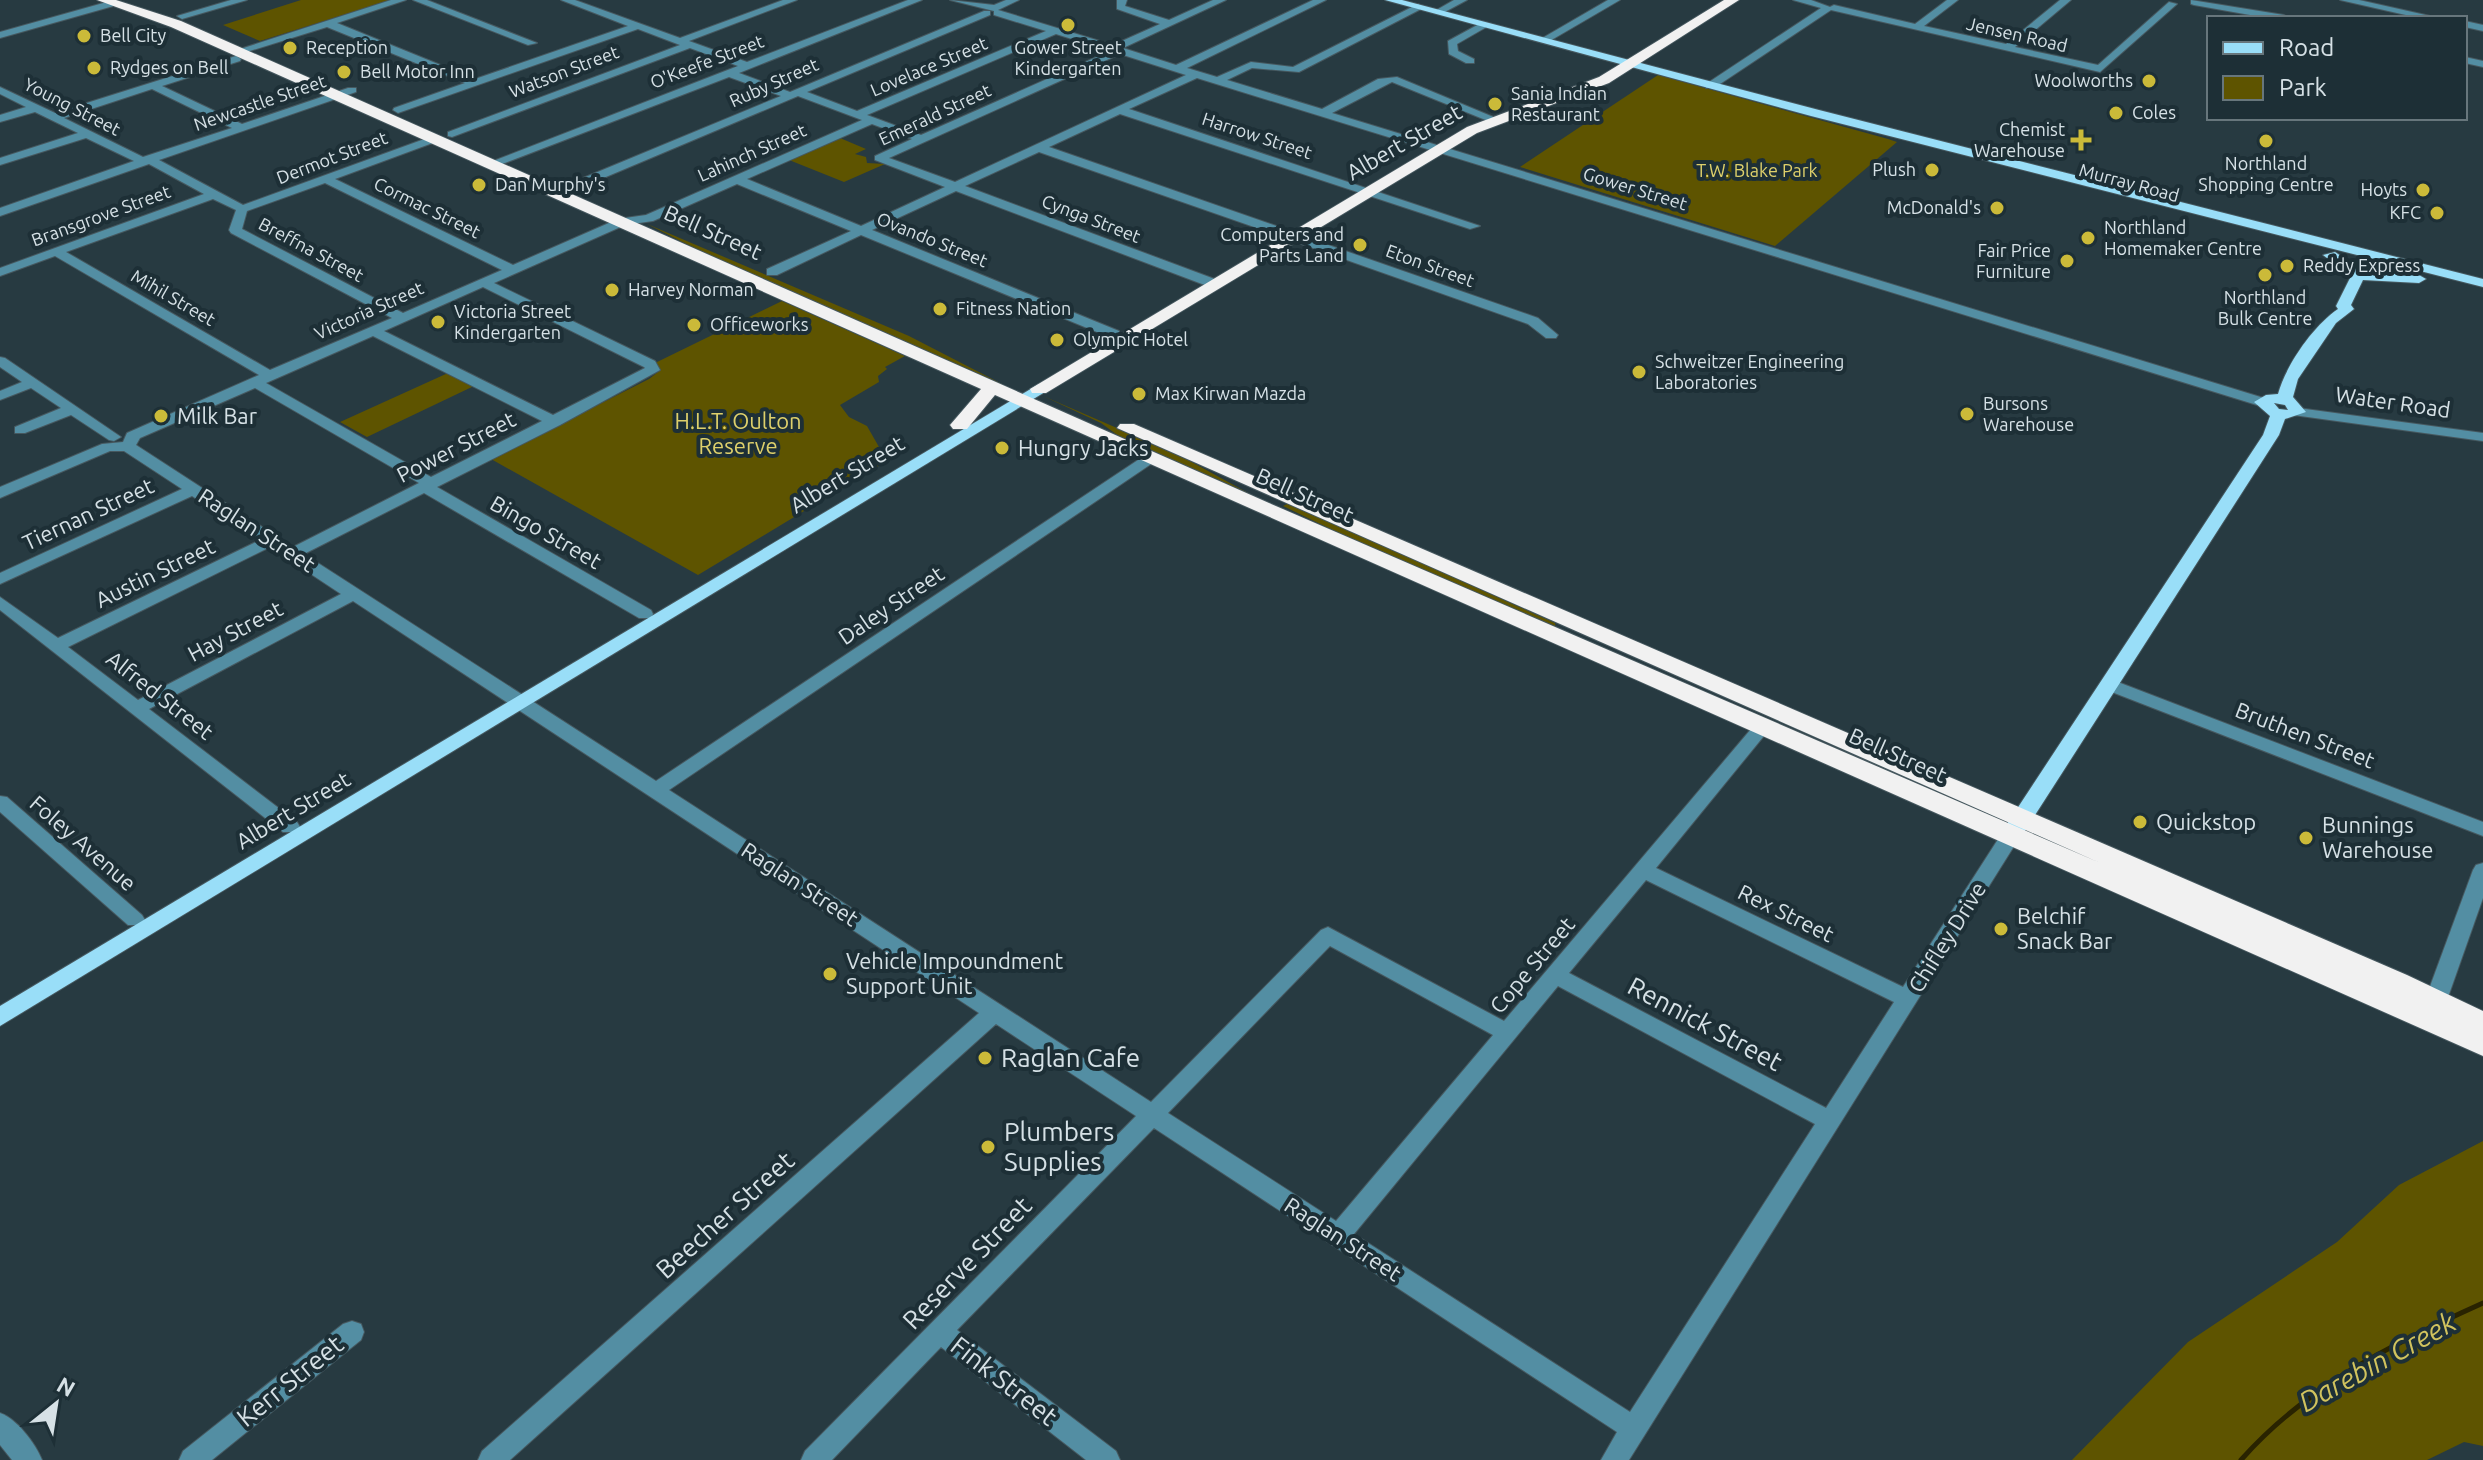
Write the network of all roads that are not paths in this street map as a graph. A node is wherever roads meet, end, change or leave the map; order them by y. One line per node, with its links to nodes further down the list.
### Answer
1 (137, 0): 23 (highway, Bell Street); 37 (highway, Bell Street)
2 (242, 0): 37 (street)
3 (401, 0): 38 (street)
4 (418, 0): 47 (street)
5 (606, 0): 30 (street)
6 (746, 0): 31 (street)
7 (792, 0): 31 (street, Watson Street)
8 (917, 0): 55 (street, O'Keefe Street)
9 (955, 0): 32 (street, Gower Street)
10 (1014, 0): 32 (street, Ruby Street)
11 (1122, 0): 39 (street)
12 (1221, 0): 39 (street, Emerald Street)
13 (1321, 0): 56 (street)
14 (1390, 0): 29 (main road, Murray Road)
15 (1462, 0): 33 (street)
16 (1615, 0): 46 (street)
17 (1720, 0): 42 (highway, Albert Street)
18 (1733, 0): 42 (highway, Albert Street)
19 (1798, 0): 28 (street, Jensen Road)
20 (1953, 0): 43 (street)
21 (2066, 0): 50 (street)
22 (2345, 0): 36 (street)
23 (111, 1): 45 (street); 52 (highway, Bell Street)
24 (568, 1): 30 (street)
25 (2190, 1): 27 (street)
26 (2172, 4): 50 (street, Jensen Road)
27 (2218, 4): 34 (street); 35 (street)
28 (1831, 6): 43 (street, Jensen Road); 62 (street)
29 (1418, 7): 33 (main road, Murray Road); 59 (street)
30 (591, 8): 41 (street)
31 (770, 8): 48 (street, Watson Street)
32 (991, 11): 44 (street, Gower Street); 65 (street, Ruby Street)
33 (1438, 12): 40 (main road, Murray Road)
34 (2261, 16)
35 (2275, 16)
36 (2424, 16)
37 (185, 17): 49 (highway, Bell Street)
38 (327, 23): 49 (street); 60 (street)
39 (1168, 23): 51 (street, Emerald Street)
40 (1485, 25): 46 (main road, Murray Road); 53 (street)
41 (638, 26): 48 (street); 60 (street)
42 (1685, 26): 54 (highway, Albert Street)
43 (1915, 28): 50 (street, Jensen Road)
44 (1055, 31): 51 (street, Gower Street); 72 (street, Lovelace Street)
45 (0, 35)
46 (1544, 40): 54 (main road, Murray Road)
47 (532, 43)
48 (685, 43): 55 (street); 77 (street, Watson Street)
49 (252, 47): 52 (street); 64 (highway, Bell Street)
50 (2006, 49)
51 (1116, 50): 56 (street, Gower Street); 79 (street, Emerald Street)
52 (236, 55): 61 (street); 66 (highway, Bell Street)
53 (1470, 61)
54 (1625, 62): 62 (main road, Murray Road); 74 (highway, Albert Street)
55 (748, 66): 57 (street, O'Keefe Street)
56 (1178, 68): 58 (street, Gower Street)
57 (729, 73): 65 (street); 82 (street, O'Keefe Street)
58 (1196, 74): 59 (street, Gower Street); 69 (street)
59 (1218, 81): 70 (street, Gower Street)
60 (475, 83): 68 (street)
61 (153, 86): 71 (street); 75 (street)
62 (1710, 86): 86 (main road, Murray Road)
63 (0, 90): 67 (street, Young Street)
64 (352, 90): 66 (street, Newcastle Street); 68 (highway, Bell Street)
65 (795, 94): 72 (street); 89 (street, Ruby Street)
66 (337, 96): 75 (street, Newcastle Street); 78 (highway, Bell Street)
67 (35, 108): 71 (street, Young Street); 73 (street)
68 (398, 110): 77 (highway, Bell Street)
69 (1120, 110): 81 (street); 92 (street, Harrow Street)
70 (1323, 113): 74 (street); 80 (street, Gower Street)
71 (54, 117): 76 (street, Young Street)
72 (864, 117): 79 (street); 88 (street, Lahinch Street)
73 (0, 119)
74 (1494, 119): 80 (highway, Albert Street)
75 (242, 128): 83 (street, Newcastle Street)
76 (86, 134): 83 (street, Young Street); 84 (street)
77 (452, 134): 82 (highway, Bell Street)
78 (434, 139): 85 (highway, Bell Street); 87 (street, Dermot Street)
79 (922, 139): 90 (street, Emerald Street)
80 (1436, 148): 92 (highway, Albert Street); 120 (street, Gower Street)
81 (1042, 149): 90 (street); 99 (street, Eton Street)
82 (510, 158): 85 (street, O'Keefe Street); 89 (highway, Bell Street)
83 (142, 161): 91 (street, Breffna Street); 94 (street, Newcastle Street)
84 (0, 162)
85 (492, 165): 96 (highway, Bell Street)
86 (2019, 168): 101 (main road, Murray Road); 101 (main road, Murray Road)
87 (326, 179): 93 (street, Dermot Street); 102 (street, Cormac Street)
88 (736, 179): 95 (street, Lahinch Street); 98 (street, Ovando Street)
89 (575, 186): 95 (highway, Bell Street)
90 (955, 187): 98 (street); 105 (street, Cynga Street)
91 (215, 194): 93 (street, Breffna Street); 100 (street, Bransgrove Street)
92 (1357, 195): 97 (street, Harrow Street); 99 (highway, Albert Street)
93 (242, 209): 109 (street, Breffna Street)
94 (0, 212)
95 (649, 218): 96 (street, Lahinch Street); 104 (highway, Bell Street)
96 (622, 222): 102 (street, Victoria Street); 114 (highway, Bell Street)
97 (1474, 226)
98 (861, 230): 104 (street); 113 (street, Ovando Street)
99 (1289, 235): 105 (highway, Albert Street); 111 (street, Eton Street)
100 (57, 252): 103 (street, Bransgrove Street); 116 (street, Mihil Street)
101 (2365, 265): 107 (main road, Murray Road); 108 (main road, Murray Road); 121 (main road, Chifley Drive)
102 (513, 270): 106 (street, Victoria Street)
103 (0, 272)
104 (772, 272): 112 (highway, Bell Street)
105 (1210, 282): 113 (highway, Albert Street)
106 (485, 283): 109 (street, Victoria Street); 124 (street, Power Street)
107 (2483, 283)
108 (2483, 291)
109 (403, 318): 110 (street, Victoria Street)
110 (374, 331): 116 (street, Victoria Street); 124 (street)
111 (1551, 335)
112 (920, 337): 114 (highway); 118 (highway, Bell Street)
113 (1107, 342): 118 (highway, Albert Street)
114 (926, 358): 118 (highway, Bell Street)
115 (0, 361): 117 (street, Raglan Street)
116 (263, 379): 128 (street, Victoria Street); 131 (street, Mihil Street)
117 (32, 383): 119 (street); 122 (street, Raglan Street)
118 (1018, 391): 125 (highway); 129 (main road, Albert Street); 130 (highway, Bell Street); 134 (highway, Bell Street)
119 (0, 396)
120 (2262, 402): 121 (main road)
121 (2281, 407): 123 (main road); 144 (main road, Chifley Drive)
122 (72, 409): 126 (street); 128 (street, Raglan Street)
123 (2298, 412): 127 (street, Water Road)
124 (555, 422): 131 (street, Power Street)
125 (960, 425): 129 (main road, Albert Street)
126 (20, 430)
127 (2483, 437)
128 (120, 441): 132 (street, Raglan Street); 133 (street, Victoria Street)
129 (939, 443): 138 (main road, Albert Street)
130 (1152, 457): 134 (highway, Bell Street); 149 (street, Daley Street)
131 (429, 485): 136 (street, Power Street); 141 (street, Bingo Street)
132 (194, 489): 135 (street, Raglan Street); 137 (street, Tiernan Street)
133 (0, 493)
134 (1270, 500): 145 (highway, Bell Street)
135 (272, 540): 136 (street, Raglan Street); 143 (street, Austin Street)
136 (293, 553): 139 (street, Raglan Street)
137 (0, 579)
138 (694, 591): 141 (main road, Albert Street); 142 (main road, Albert Street)
139 (355, 593): 146 (street, Raglan Street); 147 (street, Hay Street)
140 (0, 602): 143 (street, Alfred Street)
141 (645, 614): 142 (main road, Albert Street)
142 (617, 637): 146 (main road, Albert Street)
143 (56, 646): 147 (street, Alfred Street)
144 (2110, 685): 152 (main road, Chifley Drive); 153 (street, Bruthen Street)
145 (1699, 687): 148 (highway, Bell Street); 152 (highway, Bell Street)
146 (516, 698): 149 (street, Raglan Street); 151 (main road, Albert Street); 162 (main road, Albert Street)
147 (137, 708): 151 (street, Alfred Street)
148 (1763, 726): 152 (highway, Bell Street); 154 (street, Cope Street)
149 (656, 790): 161 (street, Raglan Street)
150 (0, 802): 156 (street, Foley Avenue)
151 (290, 827): 156 (main road, Albert Street)
152 (2017, 827): 158 (street, Chifley Drive); 159 (highway, Bell Street); 165 (highway, Bell Street)
153 (2483, 829)
154 (1643, 870): 157 (street, Cope Street); 158 (street, Rex Street)
155 (2483, 870): 159 (street)
156 (135, 920): 160 (main road, Albert Street)
157 (1555, 975): 164 (street, Cope Street); 167 (street, Rennick Street)
158 (1908, 999): 167 (street, Chifley Drive)
159 (2436, 1000): 163 (highway, Bell Street)
160 (0, 1001)
161 (995, 1012): 166 (street, Raglan Street); 175 (street, Beecher Street)
162 (0, 1017)
163 (2483, 1024)
164 (1507, 1033): 166 (street, Reserve Street); 168 (street, Cope Street)
165 (2483, 1045)
166 (1152, 1114): 168 (street, Raglan Street); 169 (street, Reserve Street)
167 (1830, 1121): 171 (street, Chifley Drive)
168 (1338, 1236): 171 (street, Raglan Street)
169 (939, 1331): 176 (street, Reserve Street); 177 (street, Fink Street)
170 (352, 1332): 174 (street, Kerr Street)
171 (1634, 1429): 178 (street, Chifley Drive)
172 (2, 1431): 173 (street)
173 (29, 1460)
174 (192, 1460)
175 (491, 1460)
176 (814, 1460)
177 (1107, 1460)
178 (1614, 1460)

